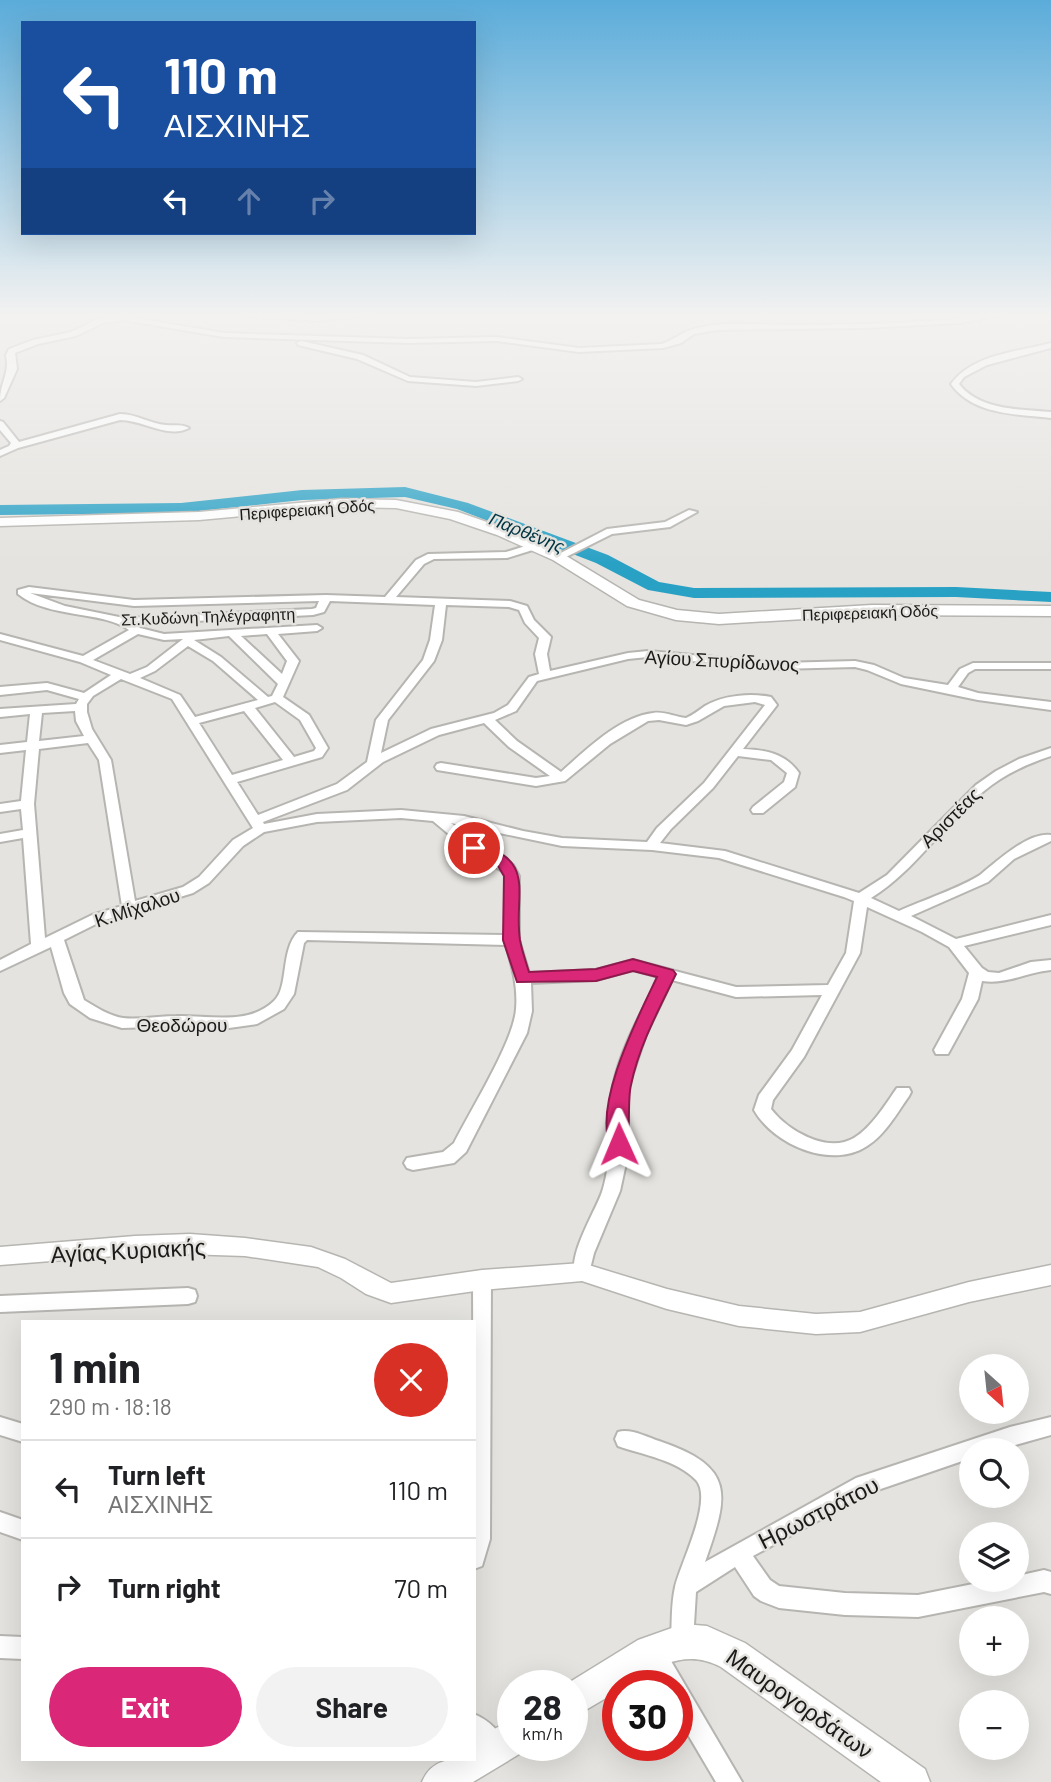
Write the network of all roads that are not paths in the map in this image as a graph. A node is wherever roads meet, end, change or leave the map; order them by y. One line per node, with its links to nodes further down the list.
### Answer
1 (968, 397): 2 (street)
2 (1051, 415)
3 (0, 424): 5 (street)
4 (186, 428): 5 (street)
5 (14, 446): 6 (street)
6 (0, 453)
7 (692, 512): 10 (street)
8 (0, 522): 9 (main road, Περιφερειακή Οδός)
9 (535, 546): 10 (main road, Περιφερειακή Οδός); 11 (street)
10 (561, 555): 14 (main road, Περιφερειακή Οδός)
11 (389, 599): 12 (street); 13 (street)
12 (441, 600): 24 (street); 43 (street)
13 (324, 602): 15 (street, Στ.Κυδώνη Τηλέγραφητη); 15 (street, Στ.Κυδώνη Τηλέγραφητη)
14 (1051, 611)
15 (124, 621): 17 (street)
16 (317, 628): 18 (street)
17 (136, 630): 21 (street); 22 (street)
18 (270, 630): 19 (street); 26 (street)
19 (232, 633): 21 (street); 26 (street)
20 (0, 637): 22 (street)
21 (189, 639): 25 (street); 29 (street)
22 (84, 660): 25 (street)
23 (1051, 666): 27 (street)
24 (545, 675): 27 (street, Αγίου Σπυρίδωνος); 35 (street, Αγίου Σπυρίδωνος)
25 (123, 677): 30 (street); 36 (street)
26 (284, 683): 29 (street)
27 (951, 689): 32 (street, Αγίου Σπυρίδωνος)
28 (0, 691): 30 (street)
29 (271, 699): 31 (street); 42 (street)
30 (83, 702): 33 (street); 37 (street)
31 (247, 706): 36 (street); 42 (street)
32 (1051, 706)
33 (36, 711): 34 (street); 38 (street)
34 (0, 713)
35 (488, 720): 43 (street, Αγίου Σπυρίδωνος); 45 (street)
36 (190, 722): 46 (street)
37 (93, 739): 38 (street); 57 (street)
38 (32, 746): 39 (street); 47 (street)
39 (0, 749)
40 (737, 752): 45 (street); 49 (street); 55 (street)
41 (1051, 752): 56 (street, Αριστέας)
42 (291, 762): 46 (street)
43 (373, 764): 51 (street, Αγίου Σπυρίδωνος)
44 (441, 767): 45 (street)
45 (561, 778)
46 (230, 780): 51 (street)
47 (27, 804): 48 (street); 52 (street)
48 (0, 808)
49 (758, 810)
50 (435, 816): 51 (street); 55 (street); 61 (street)
51 (257, 825): 57 (street, Κ.Μίχαλου)
52 (29, 833): 53 (street); 63 (street)
53 (0, 838)
54 (1046, 838): 58 (street)
55 (652, 846): 56 (street)
56 (861, 899): 58 (street); 69 (street)
57 (129, 906): 60 (street, Κ.Μίχαλου)
58 (899, 916): 62 (street)
59 (1051, 920): 62 (street)
60 (56, 939): 61 (street, Θεοδώρου); 63 (street, Κ.Μίχαλου)
61 (512, 940): 68 (street)
62 (954, 944): 66 (street)
63 (39, 947): 65 (street, Κ.Μίχαλου)
64 (1051, 965): 66 (street)
65 (0, 966)
66 (977, 972): 70 (street)
67 (667, 974): 68 (street); 69 (street); 74 (street)
68 (523, 978): 72 (street)
69 (833, 989): 71 (street)
70 (942, 1050)
71 (903, 1092)
72 (413, 1163)
73 (0, 1256): 76 (street, Αγίας Κυριακής)
74 (582, 1272): 75 (street); 76 (street, Αγίας Κυριακής)
75 (1051, 1276)
76 (482, 1280): 85 (street)
77 (188, 1296): 78 (street)
78 (0, 1304)
79 (0, 1426): 81 (street)
80 (1051, 1426): 86 (street, Ηρωστράτου)
81 (21, 1432)
82 (625, 1440): 88 (street)
83 (0, 1522): 84 (street)
84 (21, 1529)
85 (476, 1551)
86 (738, 1553): 87 (street); 88 (street, Ηρωστράτου)
87 (1051, 1583)
88 (687, 1586): 89 (street)
89 (667, 1646): 92 (street); 93 (main road); 98 (main road, Μαυρογορδάτων)
90 (0, 1647): 91 (street)
91 (21, 1648)
92 (671, 1670)
93 (588, 1692)
94 (693, 1721): 96 (street)
95 (472, 1761): 97 (main road)
96 (727, 1781)
97 (440, 1782)
98 (912, 1782)

